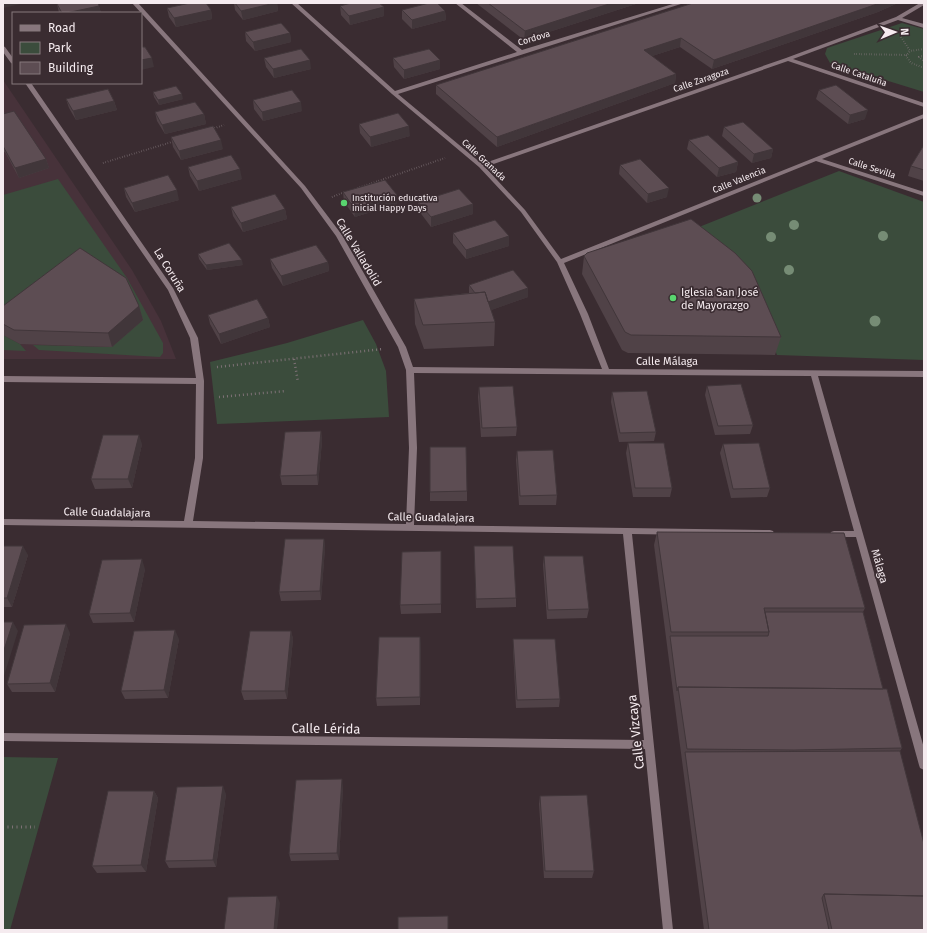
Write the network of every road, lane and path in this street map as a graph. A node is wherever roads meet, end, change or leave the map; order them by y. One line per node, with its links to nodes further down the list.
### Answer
1 (135, 3): 21 (street, Calle Valladolid)
2 (294, 3): 18 (street, Calle Granada)
3 (458, 3): 10 (street)
4 (681, 3): 10 (street, Cordova)
5 (924, 3): 6 (street, Calle Zaragoza)
6 (898, 18): 7 (street); 13 (street, Calle Zaragoza)
7 (924, 26)
8 (3, 48): 14 (street)
9 (923, 51): 12 (path); 15 (path)
10 (521, 52): 18 (street, Cordova)
11 (854, 54): 12 (path)
12 (907, 55): 16 (path)
13 (788, 59): 19 (street, Calle Cataluña); 26 (street, Calle Zaragoza)
14 (12, 61)
15 (924, 62)
16 (924, 68)
17 (29, 84): 27 (street, La Coruña)
18 (394, 93): 24 (street, Calle Granada)
19 (924, 105)
20 (924, 116): 25 (street, Calle Valencia)
21 (242, 120): 22 (path); 29 (street, Calle Valladolid)
22 (205, 131)
23 (176, 141): 27 (path)
24 (464, 152): 26 (street, Calle Granada); 29 (path)
25 (815, 159): 28 (street, Calle Sevilla); 30 (street, Calle Valencia)
26 (480, 166): 30 (street, Calle Granada)
27 (88, 168): 33 (street, La Coruña)
28 (924, 194)
29 (315, 202): 31 (street, Calle Valladolid)
30 (560, 262): 35 (street, Calle Granada)
31 (402, 347): 32 (path); 34 (street, Calle Valladolid)
32 (294, 359): 33 (path); 40 (path)
33 (198, 369): 39 (street, La Coruña)
34 (410, 370): 35 (street, Calle Málaga); 45 (street, Calle Valladolid)
35 (607, 372): 36 (street, Calle Málaga)
36 (814, 373): 37 (street, Calle Málaga); 49 (street, Málaga)
37 (924, 374)
38 (3, 379): 39 (street)
39 (200, 381): 44 (street, La Coruña)
40 (298, 382)
41 (286, 391): 42 (path)
42 (218, 397)
43 (3, 522): 44 (street, Calle Guadalajara)
44 (188, 525): 45 (street, Calle Guadalajara)
45 (410, 528): 46 (street, Calle Guadalajara)
46 (627, 530): 47 (street, Calle Guadalajara); 51 (street, Calle Vizcaya)
47 (782, 533)
48 (828, 534): 49 (street)
49 (859, 534): 52 (street, Málaga)
50 (3, 737): 51 (street, Calle Lérida)
51 (649, 745): 55 (street, Calle Vizcaya)
52 (924, 765)
53 (3, 827): 54 (path)
54 (35, 827)
55 (668, 930)

